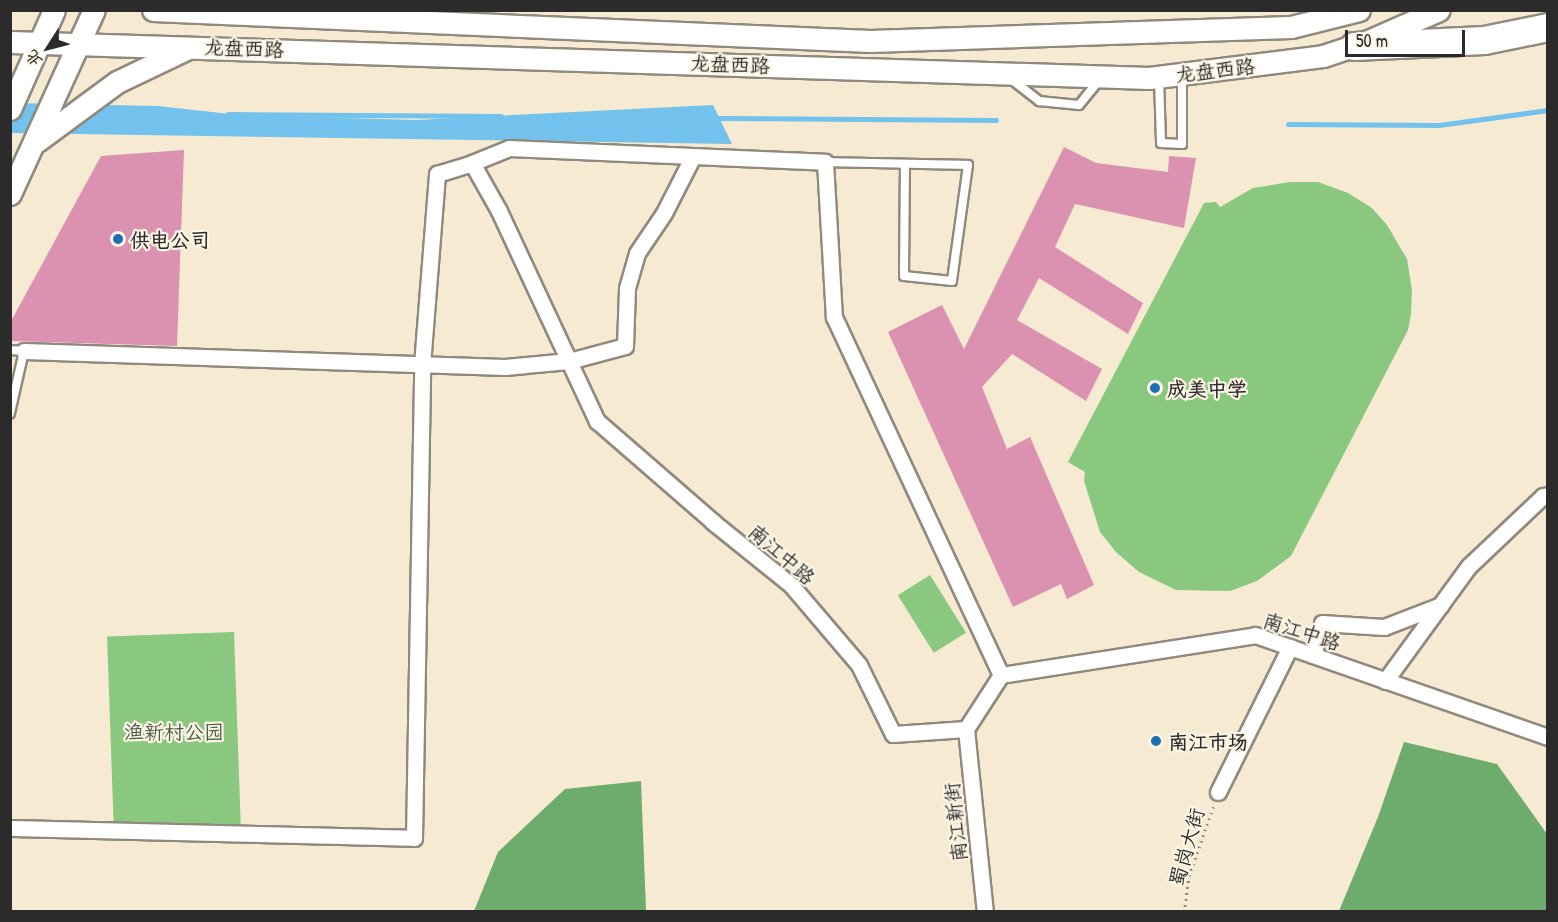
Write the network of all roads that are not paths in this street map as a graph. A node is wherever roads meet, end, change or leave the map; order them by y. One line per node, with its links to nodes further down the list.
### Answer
1 (54, 10): 9 (street)
2 (94, 10): 10 (street)
3 (153, 10): 6 (street, 龙盘西路)
4 (1359, 10): 6 (street, 龙盘西路)
5 (1439, 10): 11 (street, 龙盘西路)
6 (187, 11)
7 (1548, 27): 11 (highway)
8 (10, 42): 9 (street, 龙盘西路)
9 (39, 43): 10 (street, 龙盘西路); 17 (street)
10 (79, 43): 12 (street, 龙盘西路); 18 (street)
11 (1354, 46): 14 (street, 龙盘西路)
12 (190, 47): 13 (street, 龙盘西路); 18 (street)
13 (1000, 72): 15 (street, 龙盘西路); 15 (lane)
14 (1182, 74): 16 (street, 龙盘西路); 16 (lane)
15 (1103, 76): 16 (street, 龙盘西路)
16 (1159, 77)
17 (14, 102)
18 (34, 143): 23 (street)
19 (693, 156): 20 (street); 21 (street); 25 (street)
20 (825, 162): 22 (lane); 32 (street)
21 (472, 163): 25 (street, 南江中路); 26 (street)
22 (905, 164): 22 (lane)
23 (10, 194)
24 (17, 351): 26 (street); 27 (lane)
25 (569, 361): 26 (street); 34 (street, 南江中路)
26 (422, 365): 37 (street)
27 (10, 413)
28 (1548, 495): 29 (street)
29 (1441, 605): 31 (street); 33 (street)
30 (1290, 647): 31 (street, 南江中路); 32 (street, 南江中路); 36 (street)
31 (1313, 655): 33 (street, 南江中路)
32 (1001, 675): 34 (street)
33 (1385, 681): 35 (street, 南江中路)
34 (966, 729): 38 (street, 南江新街)
35 (1548, 737)
36 (1218, 792)
37 (10, 828)
38 (985, 912)

